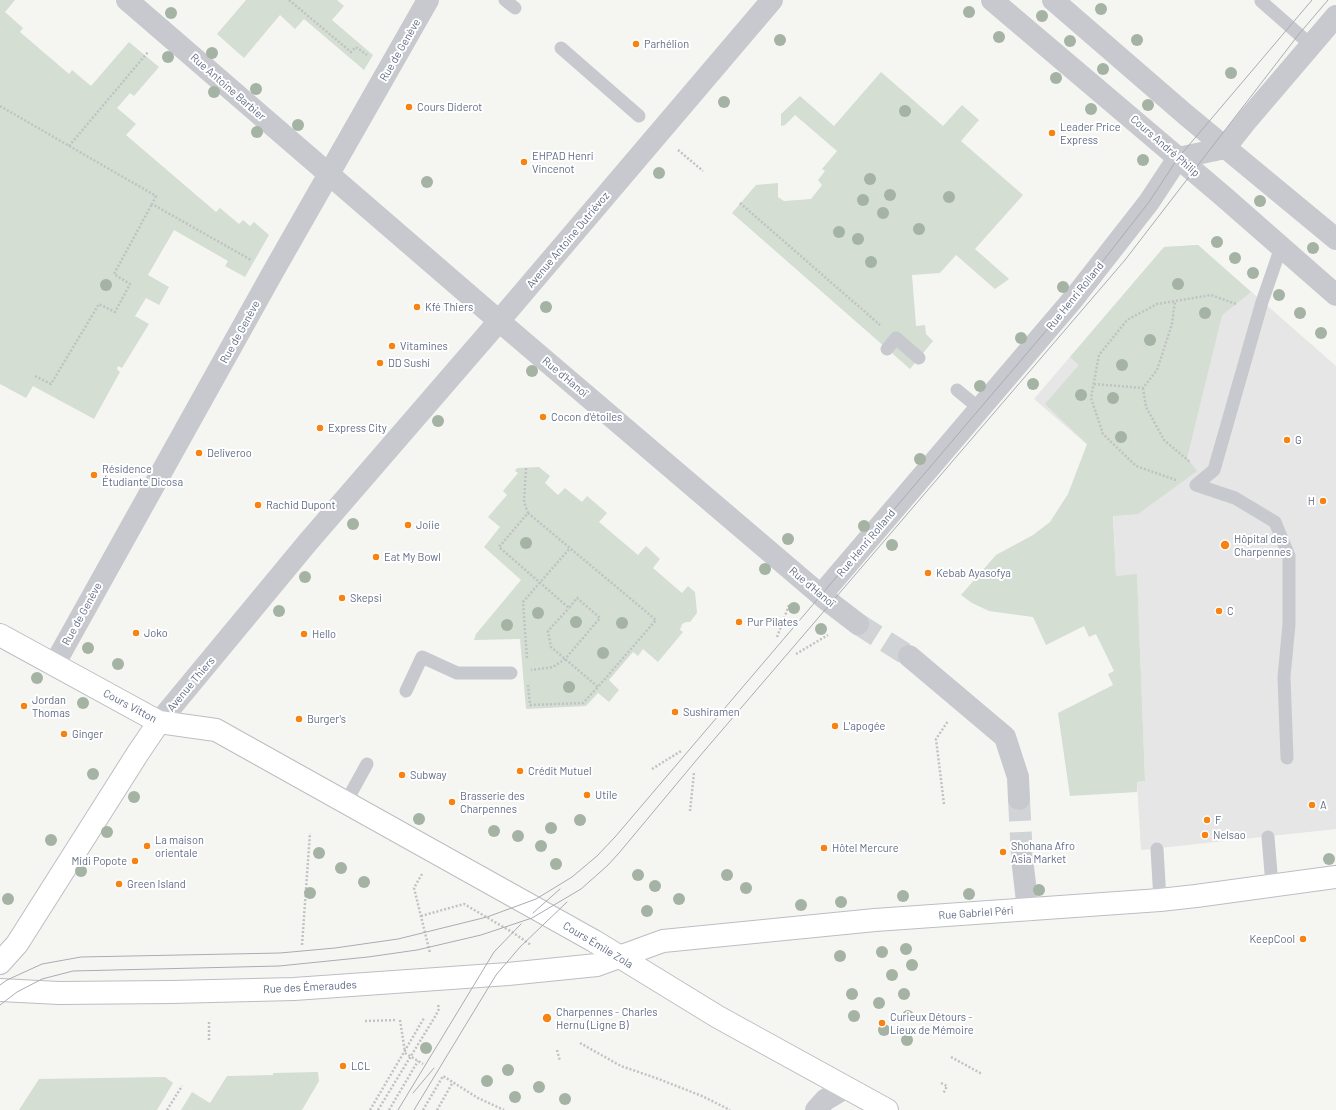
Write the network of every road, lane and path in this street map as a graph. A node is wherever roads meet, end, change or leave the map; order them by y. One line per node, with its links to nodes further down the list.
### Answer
1 (127, 0): 9 (street, Rue Antoine Barbier)
2 (290, 0): 12 (path)
3 (428, 0): 20 (street, Rue de Genève)
4 (772, 0): 29 (street, Avenue Antoine Dutriévoz)
5 (992, 0): 18 (street, Cours André Philip)
6 (1053, 0): 16 (street)
7 (1261, 1): 10 (lane)
8 (1336, 16): 10 (street)
9 (165, 33): 15 (path); 20 (street, Rue Antoine Barbier)
10 (1311, 45): 16 (street)
11 (561, 48): 14 (lane)
12 (370, 58)
13 (0, 106): 15 (path)
14 (639, 116)
15 (68, 146): 22 (path)
16 (1225, 148): 18 (street); 23 (street)
17 (677, 149): 19 (path)
18 (1178, 158): 24 (street, Cours André Philip); 37 (street, Rue Henri Rolland)
19 (703, 171)
20 (329, 173): 25 (street, Rue de Genève); 29 (street, Rue d'Hanoï)
21 (740, 203): 30 (path)
22 (152, 204): 25 (path); 33 (path)
23 (1336, 239)
24 (1282, 247): 26 (street, Cours André Philip); 64 (lane)
25 (273, 272): 55 (street, Rue de Genève)
26 (1336, 295)
27 (1175, 301): 28 (path); 34 (path); 35 (path)
28 (1236, 304)
29 (499, 321): 40 (street, Avenue Antoine Dutriévoz); 45 (street, Rue d'Hanoï)
30 (896, 338): 31 (lane); 32 (lane)
31 (887, 349)
32 (919, 358)
33 (35, 376)
34 (1094, 384): 35 (path); 41 (path)
35 (1143, 388): 38 (path)
36 (957, 390): 37 (lane)
37 (980, 409): 45 (street, Rue Henri Rolland)
38 (1190, 463)
39 (526, 468): 42 (path)
40 (363, 479): 62 (street, Avenue Thiers)
41 (1180, 485)
42 (528, 513): 43 (path); 44 (path)
43 (570, 548): 44 (path); 59 (path)
44 (540, 583): 47 (path); 57 (path)
45 (821, 595): 48 (street, Rue d'Hanoï)
46 (789, 605): 51 (path)
47 (569, 608): 54 (path); 54 (path)
48 (858, 624)
49 (0, 635): 55 (main road, Cours Vitton)
50 (828, 635): 52 (path)
51 (777, 638)
52 (796, 654)
53 (909, 656): 61 (street)
54 (565, 658): 56 (path); 59 (path)
55 (54, 665): 62 (main road, Cours Vitton)
56 (511, 672): 60 (lane)
57 (528, 673)
58 (528, 681): 59 (path)
59 (598, 687)
60 (406, 691)
61 (962, 700): 69 (street); 71 (path)
62 (159, 722): 68 (main road, Cours Vitton); 87 (main road, Avenue Thiers)
63 (682, 751): 66 (path)
64 (1287, 758)
65 (367, 764): 70 (lane)
66 (652, 769)
67 (694, 773): 72 (path)
68 (309, 782): 70 (main road, Cours Émile Zola)
69 (1019, 799)
70 (346, 802): 86 (main road, Cours Émile Zola)
71 (944, 804)
72 (690, 811)
73 (310, 833): 84 (path)
74 (1268, 837): 79 (lane)
75 (1157, 848): 80 (lane)
76 (1022, 858): 81 (street)
77 (1336, 877): 79 (main road, Rue Gabriel Péri)
78 (418, 881): 82 (path)
79 (1272, 885): 80 (main road, Rue Gabriel Péri)
80 (1160, 900): 81 (main road, Rue Gabriel Péri)
81 (1028, 910): 86 (main road, Rue Gabriel Péri)
82 (421, 916): 83 (path); 85 (path)
83 (423, 926)
84 (302, 945)
85 (532, 945)
86 (618, 956): 88 (main road, Rue des Émeraudes); 106 (main road, Cours Émile Zola)
87 (0, 963)
88 (0, 990)
89 (439, 1009): 97 (path)
90 (424, 1018): 96 (path)
91 (365, 1021): 96 (path)
92 (209, 1022): 93 (path)
93 (208, 1040)
94 (580, 1043): 115 (path)
95 (557, 1050): 100 (path)
96 (405, 1052): 97 (path); 109 (path)
97 (411, 1056): 99 (path); 110 (path)
98 (951, 1057): 102 (path)
99 (418, 1060): 101 (path); 111 (path)
100 (560, 1061)
101 (423, 1064)
102 (982, 1074)
103 (453, 1082): 112 (path); 113 (path); 114 (path)
104 (941, 1083): 107 (path)
105 (182, 1086): 108 (path)
106 (846, 1088): 116 (street); 117 (main road, Cours Émile Zola)
107 (943, 1094)
108 (168, 1110)
109 (370, 1110)
110 (378, 1110)
111 (388, 1110)
112 (423, 1110)
113 (437, 1110)
114 (504, 1110)
115 (730, 1110)
116 (816, 1110)
117 (887, 1110)

